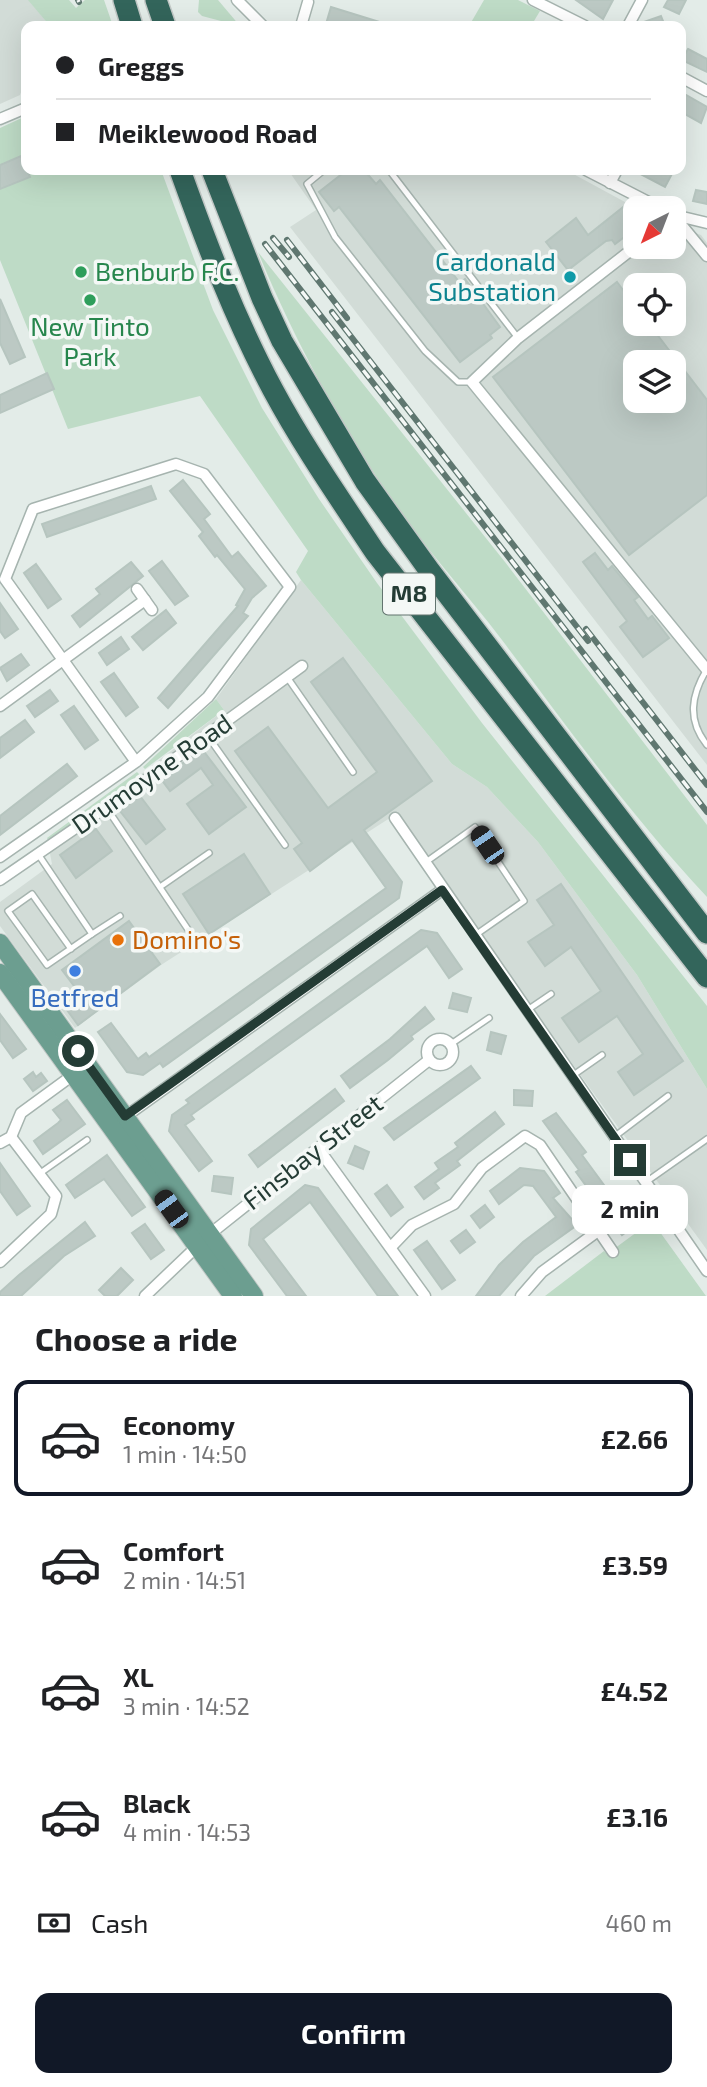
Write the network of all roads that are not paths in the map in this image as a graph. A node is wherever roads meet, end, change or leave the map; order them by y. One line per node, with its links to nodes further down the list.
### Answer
1 (124, 0): 8 (highway)
2 (156, 0): 9 (highway)
3 (164, 0): 10 (highway)
4 (237, 0): 11 (street)
5 (533, 0): 13 (street)
6 (642, 0): 14 (street)
7 (308, 2): 12 (street)
8 (130, 21)
9 (162, 21)
10 (170, 21)
11 (258, 21)
12 (302, 21)
13 (575, 21)
14 (631, 21)
15 (686, 80): 16 (street)
16 (707, 91)
17 (21, 110): 18 (street)
18 (0, 119)
19 (182, 175): 66 (highway, M8)
20 (214, 175): 47 (highway, M8)
21 (318, 175): 33 (lane)
22 (393, 175): 32 (lane)
23 (595, 175): 25 (street)
24 (614, 175): 25 (street)
25 (610, 183): 26 (street)
26 (636, 196)
27 (686, 219): 28 (street)
28 (707, 223)
29 (686, 231): 31 (street)
30 (623, 256): 32 (street)
31 (707, 256)
32 (518, 338): 33 (street)
33 (472, 382): 39 (street)
34 (137, 589): 35 (street)
35 (145, 600): 36 (street); 37 (street)
36 (152, 610)
37 (62, 661): 41 (street); 44 (street); 44 (street, Drumoyne Road)
38 (302, 666): 40 (street, Drumoyne Road)
39 (707, 670): 43 (lane)
40 (287, 677): 42 (street, Drumoyne Road); 45 (lane)
41 (2, 710)
42 (207, 735): 46 (street, Drumoyne Road); 49 (lane)
43 (707, 745)
44 (136, 762): 52 (street, Drumoyne Road)
45 (353, 772)
46 (106, 807): 51 (street, Drumoyne Road); 55 (lane)
47 (619, 816): 57 (highway); 60 (highway, M8)
48 (395, 818): 53 (street)
49 (285, 845)
50 (209, 853): 55 (lane)
51 (38, 854): 54 (street, Drumoyne Road); 59 (lane)
52 (0, 857)
53 (425, 863): 56 (street); 62 (lane)
54 (0, 880)
55 (160, 887): 61 (lane)
56 (442, 890): 62 (street); 76 (street)
57 (707, 909)
58 (120, 916): 59 (lane)
59 (92, 933): 64 (lane)
60 (707, 933)
61 (191, 934)
62 (474, 936): 68 (street)
63 (0, 943): 76 (main road)
64 (71, 949): 64 (lane)
65 (0, 973): 73 (main road)
66 (707, 977)
67 (551, 994): 68 (lane)
68 (526, 1010): 74 (street)
69 (489, 1018): 70 (lane)
70 (451, 1044): 72 (street, Finsbay Street); 72 (street, Finsbay Street)
71 (602, 1055): 74 (lane)
72 (429, 1060): 82 (street, Finsbay Street)
73 (74, 1075): 76 (main road); 77 (street)
74 (572, 1076): 78 (street)
75 (668, 1096): 78 (lane)
76 (118, 1122): 86 (main road)
77 (11, 1137): 81 (street); 83 (street)
78 (614, 1137): 84 (street)
79 (707, 1139): 84 (lane)
80 (87, 1140): 83 (lane)
81 (0, 1143)
82 (318, 1147): 86 (street, Finsbay Street); 87 (street)
83 (39, 1174): 89 (street)
84 (646, 1182): 90 (street)
85 (598, 1231): 87 (street); 88 (street); 95 (street)
86 (204, 1240): 91 (street, Finsbay Street); 92 (main road); 93 (main road)
87 (391, 1247): 94 (street)
88 (612, 1252)
89 (0, 1262)
90 (707, 1270)
91 (145, 1296)
92 (233, 1296)
93 (254, 1296)
94 (425, 1296)
95 (521, 1296)

